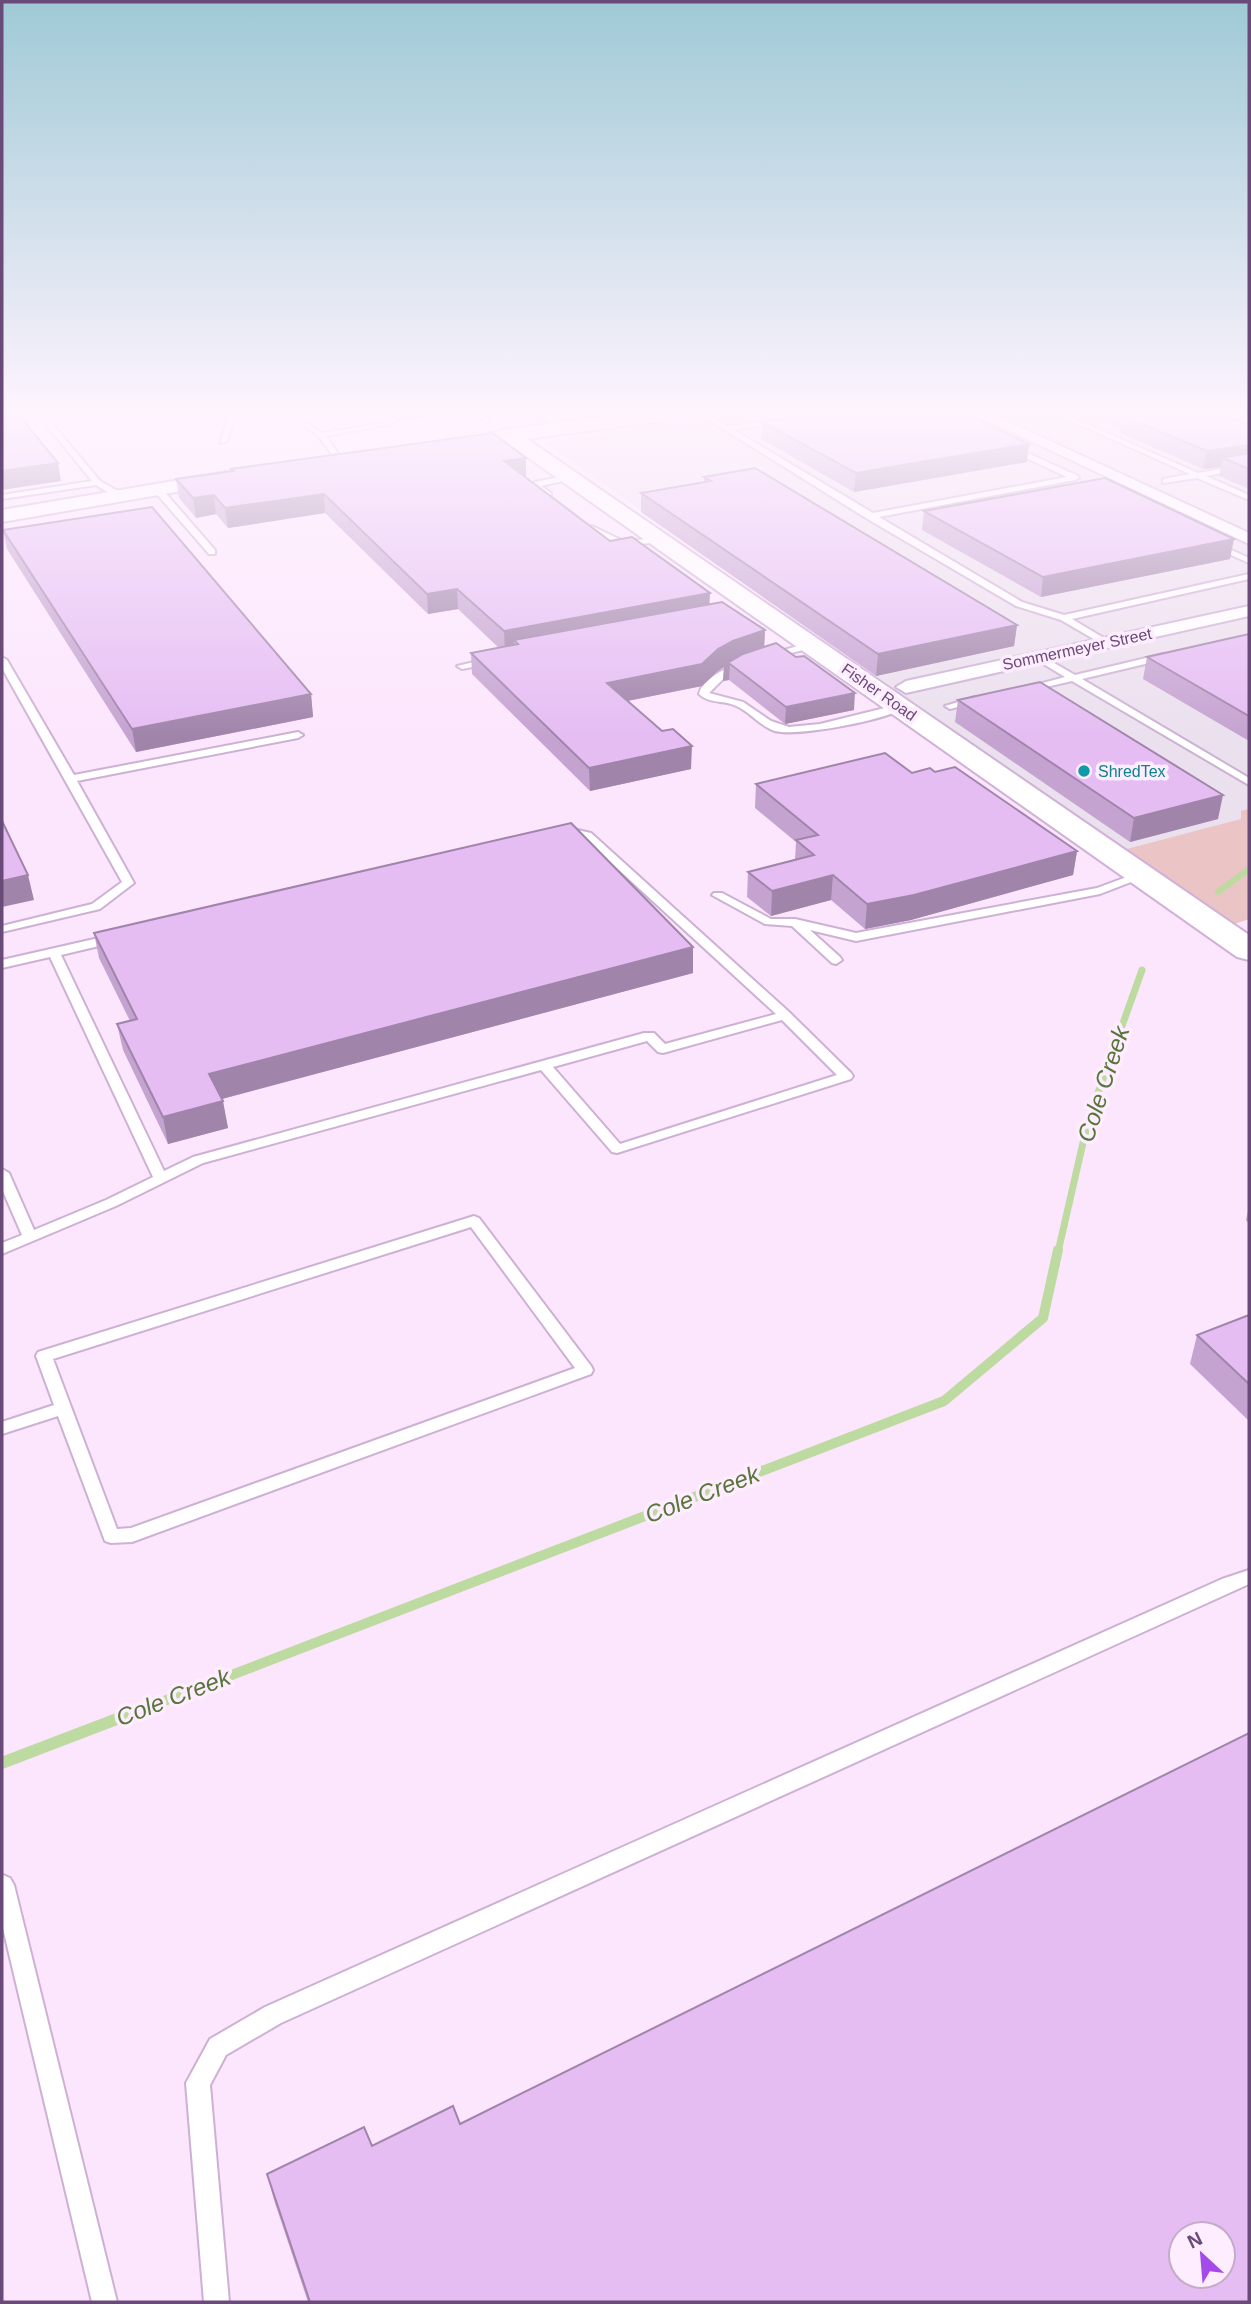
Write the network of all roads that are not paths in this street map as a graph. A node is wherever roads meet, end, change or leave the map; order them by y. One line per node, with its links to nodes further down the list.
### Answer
1 (186, 523): 9 (lane)
2 (586, 523): 7 (lane)
3 (634, 523): 7 (street, Fisher Road)
4 (880, 523): 13 (lane)
5 (1214, 523): 6 (street)
6 (1249, 539)
7 (659, 540): 15 (street, Fisher Road)
8 (1212, 543): 10 (lane)
9 (212, 552)
10 (1249, 561)
11 (1249, 577): 13 (lane)
12 (1249, 611): 14 (street, Sommermeyer Street)
13 (1064, 618): 14 (lane)
14 (1107, 643): 18 (street, Sommermeyer Street)
15 (811, 645): 23 (street, Fisher Road); 23 (lane)
16 (1168, 656): 21 (lane)
17 (503, 658): 20 (lane)
18 (1040, 658): 21 (lane); 23 (street, Sommermeyer Street)
19 (3, 664): 27 (lane)
20 (462, 666)
21 (1073, 678): 22 (lane); 28 (lane)
22 (1012, 692)
23 (903, 697): 30 (street, Fisher Road)
24 (987, 697): 25 (lane)
25 (950, 706)
26 (298, 735): 27 (lane)
27 (71, 779): 33 (lane)
28 (1249, 782)
29 (550, 834): 39 (lane)
30 (1140, 875): 32 (lane); 35 (street, Fisher Road)
31 (718, 895): 32 (lane)
32 (795, 923): 37 (lane)
33 (2, 929)
34 (129, 935): 36 (lane)
35 (1249, 950)
36 (54, 953): 38 (lane); 42 (lane)
37 (836, 960)
38 (2, 964)
39 (785, 1015): 40 (lane); 40 (lane)
40 (544, 1065): 42 (lane)
41 (2, 1173): 43 (lane)
42 (161, 1179): 43 (lane)
43 (30, 1237): 44 (lane)
44 (2, 1248)
45 (62, 1408): 45 (lane); 46 (lane)
46 (2, 1428)
47 (1249, 1577): 50 (lane)
48 (3, 1885): 49 (lane)
49 (105, 2302)
50 (216, 2302)

